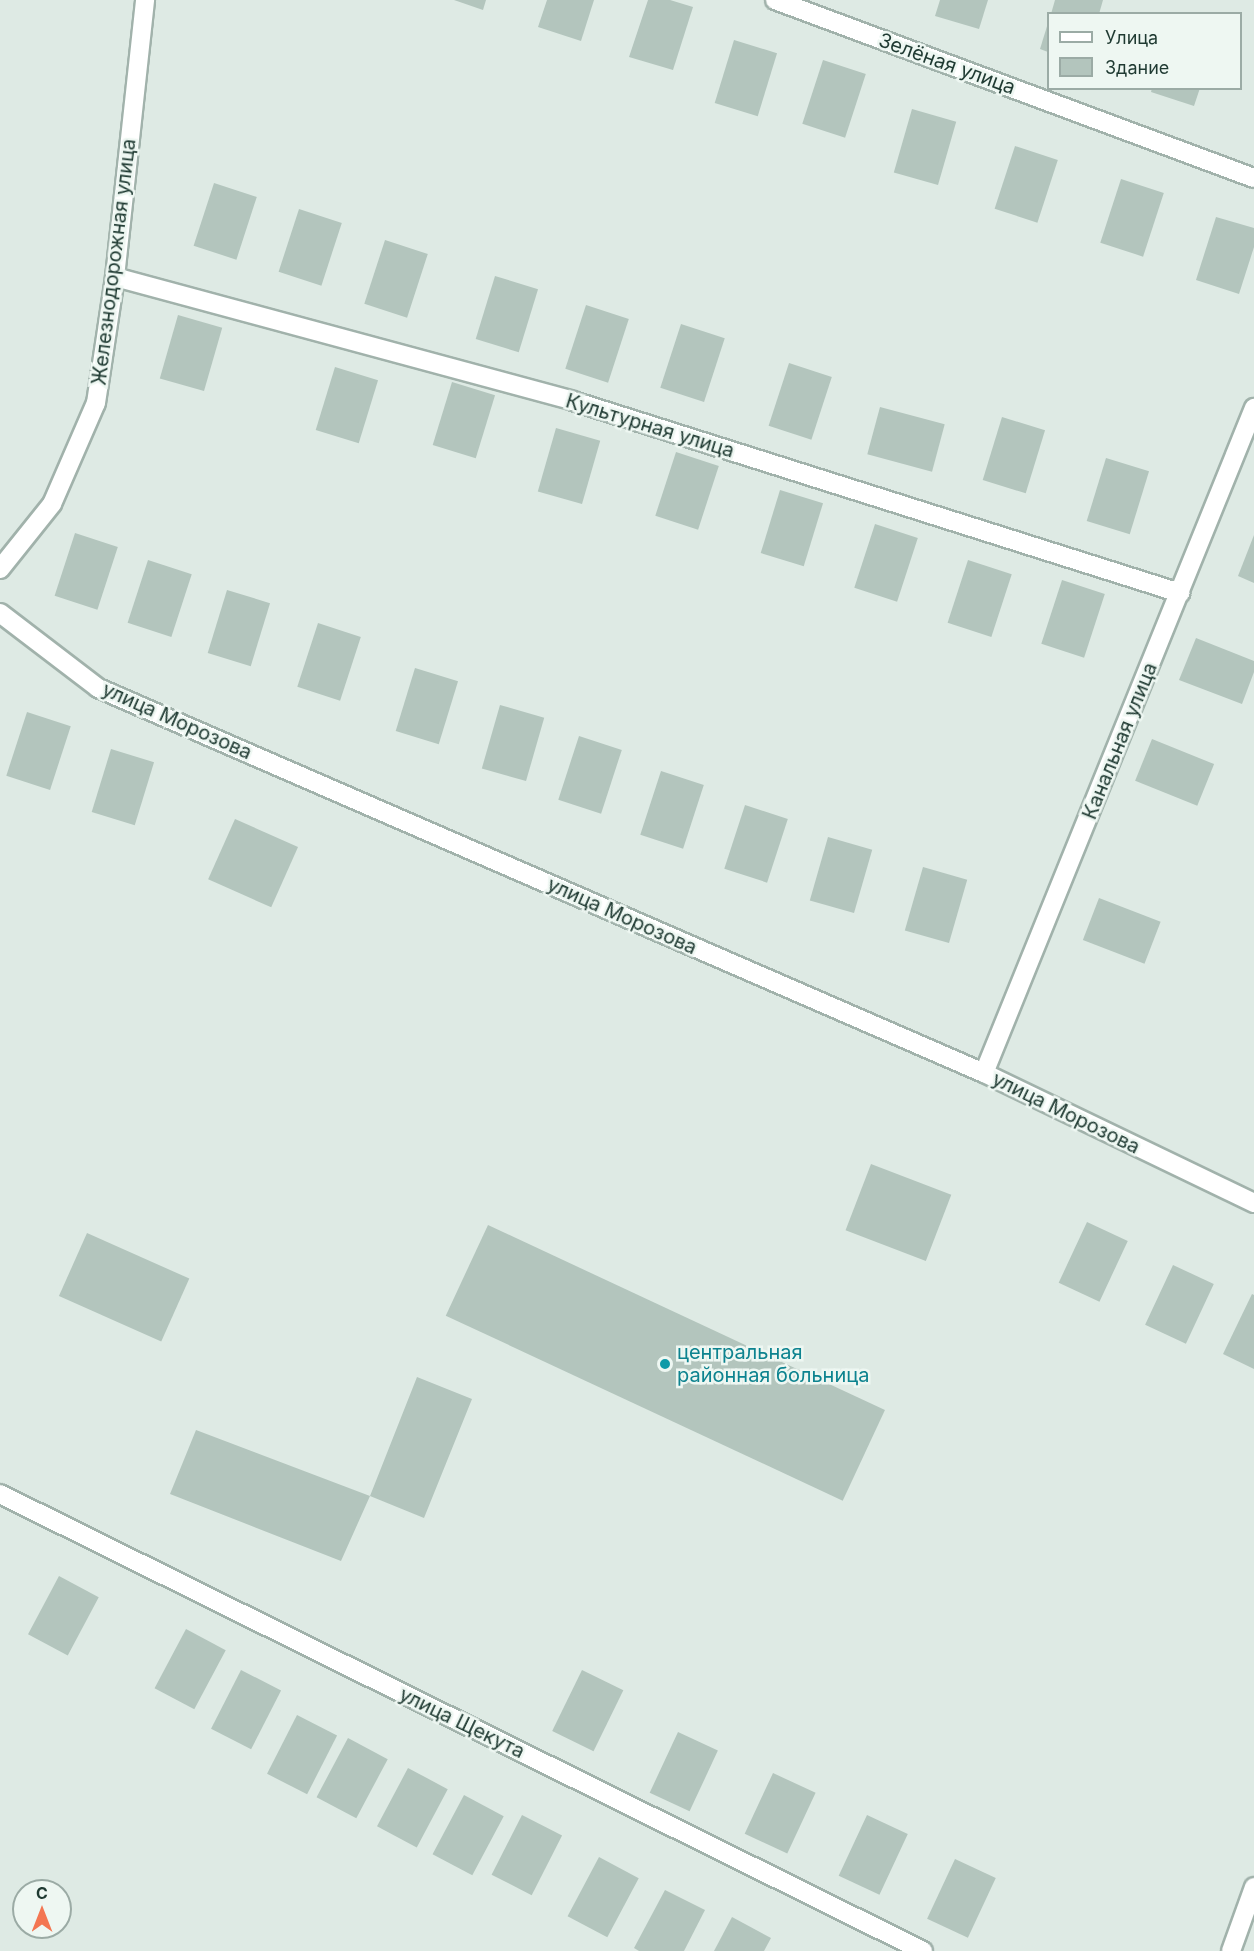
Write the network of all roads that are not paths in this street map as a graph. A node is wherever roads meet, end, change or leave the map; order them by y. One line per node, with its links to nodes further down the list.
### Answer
1 (145, 0): 4 (street, Железнодорожная улица)
2 (775, 0): 3 (street, Зелёная улица)
3 (1254, 178)
4 (115, 278): 6 (street, Железнодорожная улица); 7 (street, Культурная улица)
5 (1254, 408): 7 (street, Канальная улица)
6 (0, 569)
7 (1180, 593): 9 (street, Канальная улица)
8 (0, 613): 9 (street, улица Морозова)
9 (984, 1073): 10 (street, улица Морозова)
10 (1254, 1203)
11 (0, 1494): 13 (street, улица Щекута)
12 (1254, 1887): 14 (street)
13 (923, 1951)
14 (1231, 1951)

